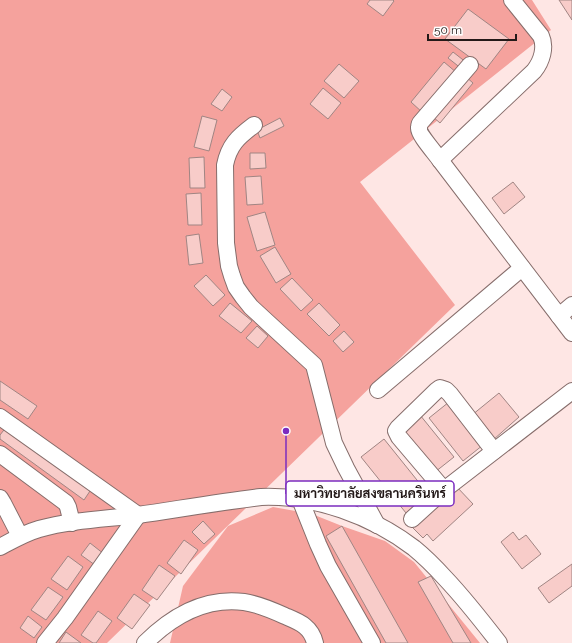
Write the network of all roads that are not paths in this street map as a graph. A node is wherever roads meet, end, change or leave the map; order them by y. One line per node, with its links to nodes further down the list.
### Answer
1 (512, 0): 4 (street)
2 (470, 66): 4 (street)
3 (254, 125): 20 (street)
4 (440, 160): 5 (street)
5 (522, 268): 7 (street); 9 (street)
6 (572, 305): 7 (street)
7 (559, 316): 8 (street)
8 (572, 333)
9 (378, 390)
10 (572, 391): 12 (street)
11 (0, 417): 17 (street)
12 (494, 451): 14 (street); 14 (street)
13 (0, 454): 19 (street)
14 (444, 490): 18 (street)
15 (0, 498): 21 (street)
16 (300, 499): 17 (street); 20 (street); 26 (street)
17 (138, 515): 19 (street); 23 (street)
18 (412, 518)
19 (72, 523): 21 (street)
20 (377, 525): 27 (street)
21 (20, 536): 22 (street)
22 (0, 547)
23 (45, 643)
24 (145, 643): 25 (street)
25 (315, 643)
26 (372, 643)
27 (499, 643)

